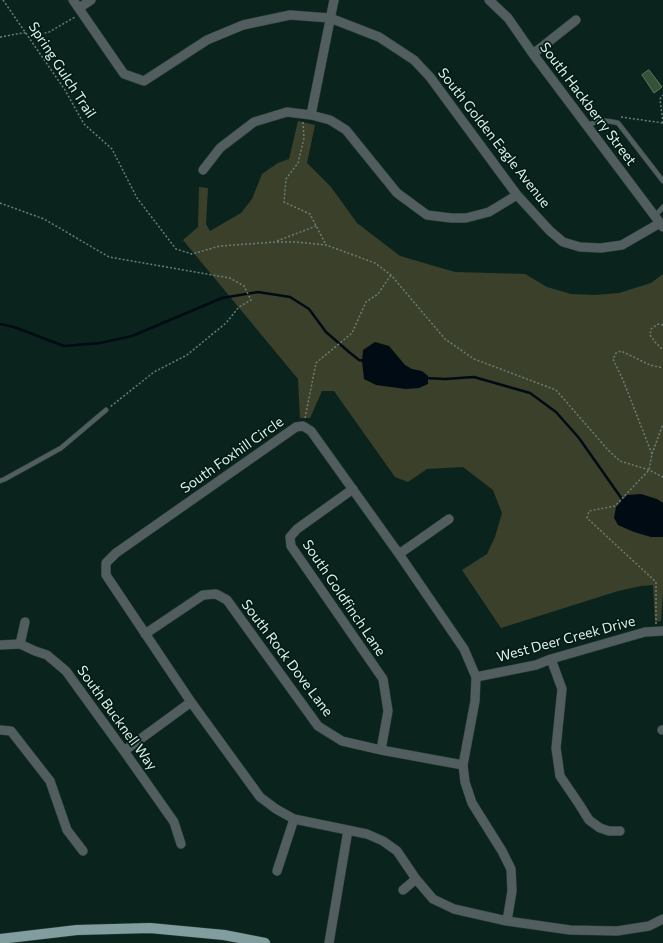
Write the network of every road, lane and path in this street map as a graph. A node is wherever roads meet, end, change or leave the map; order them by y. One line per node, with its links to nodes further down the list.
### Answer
1 (3, 0): 9 (path, Spring Gulch Trail)
2 (73, 0): 6 (street)
3 (91, 0): 6 (street)
4 (334, 0): 7 (street)
5 (489, 0): 12 (street, South Hackberry Street)
6 (80, 10): 7 (street, South Golden Eagle Avenue); 11 (path)
7 (330, 18): 14 (street); 19 (street, South Golden Eagle Avenue)
8 (576, 20): 12 (street)
9 (26, 33): 10 (path); 11 (path, Spring Gulch Trail)
10 (0, 37)
11 (29, 37): 24 (path, Spring Gulch Trail)
12 (533, 54): 16 (street, South Hackberry Street)
13 (663, 95): 15 (path)
14 (306, 114): 17 (street); 19 (street); 23 (path)
15 (663, 123)
16 (587, 126): 18 (lane); 22 (street, South Hackberry Street)
17 (203, 170)
18 (663, 181)
19 (517, 195): 22 (street, South Golden Eagle Avenue)
20 (0, 203): 30 (path)
21 (663, 206): 22 (lane)
22 (659, 222)
23 (316, 226): 24 (path); 25 (path)
24 (276, 242): 25 (path, Spring Gulch Trail)
25 (326, 245): 26 (path, Spring Gulch Trail)
26 (391, 275): 32 (path); 34 (path, Spring Gulch Trail)
27 (663, 325): 28 (path)
28 (663, 350)
29 (663, 368): 33 (path)
30 (106, 410): 36 (lane)
31 (663, 424): 33 (path)
32 (303, 426): 37 (street, South Foxhill Circle); 42 (street, South Foxhill Circle)
33 (652, 454): 34 (path)
34 (649, 470): 35 (path, Spring Gulch Trail); 41 (path)
35 (663, 477)
36 (0, 481)
37 (353, 489): 39 (street, South Foxhill Circle); 49 (street, South Goldfinch Lane)
38 (449, 519): 39 (street)
39 (399, 554): 46 (street, South Foxhill Circle)
40 (25, 622): 43 (street)
41 (660, 632): 45 (street, West Deer Creek Drive)
42 (145, 634): 47 (street, South Foxhill Circle); 49 (street, South Rock Dove Lane)
43 (20, 644): 44 (street, South Bucknell Way); 50 (street, South Bucknell Way)
44 (0, 645)
45 (551, 659): 46 (street, West Deer Creek Drive); 54 (street)
46 (476, 678): 51 (street, South Foxhill Circle)
47 (191, 702): 50 (street); 52 (street, South Foxhill Circle)
48 (0, 730): 56 (street)
49 (381, 750): 51 (street, South Rock Dove Lane)
50 (124, 751): 55 (street, South Bucknell Way)
51 (463, 765): 61 (street, South Foxhill Circle)
52 (294, 819): 53 (street, South Foxhill Circle); 57 (street)
53 (348, 830): 58 (street, South Foxhill Circle); 64 (street)
54 (620, 831)
55 (181, 844)
56 (83, 851)
57 (277, 871)
58 (416, 879): 59 (street); 61 (street, South Foxhill Circle)
59 (403, 890)
60 (663, 919): 61 (street, South Foxhill Circle)
61 (507, 920)
62 (0, 939): 63 (main road)
63 (265, 943)
64 (328, 943)

